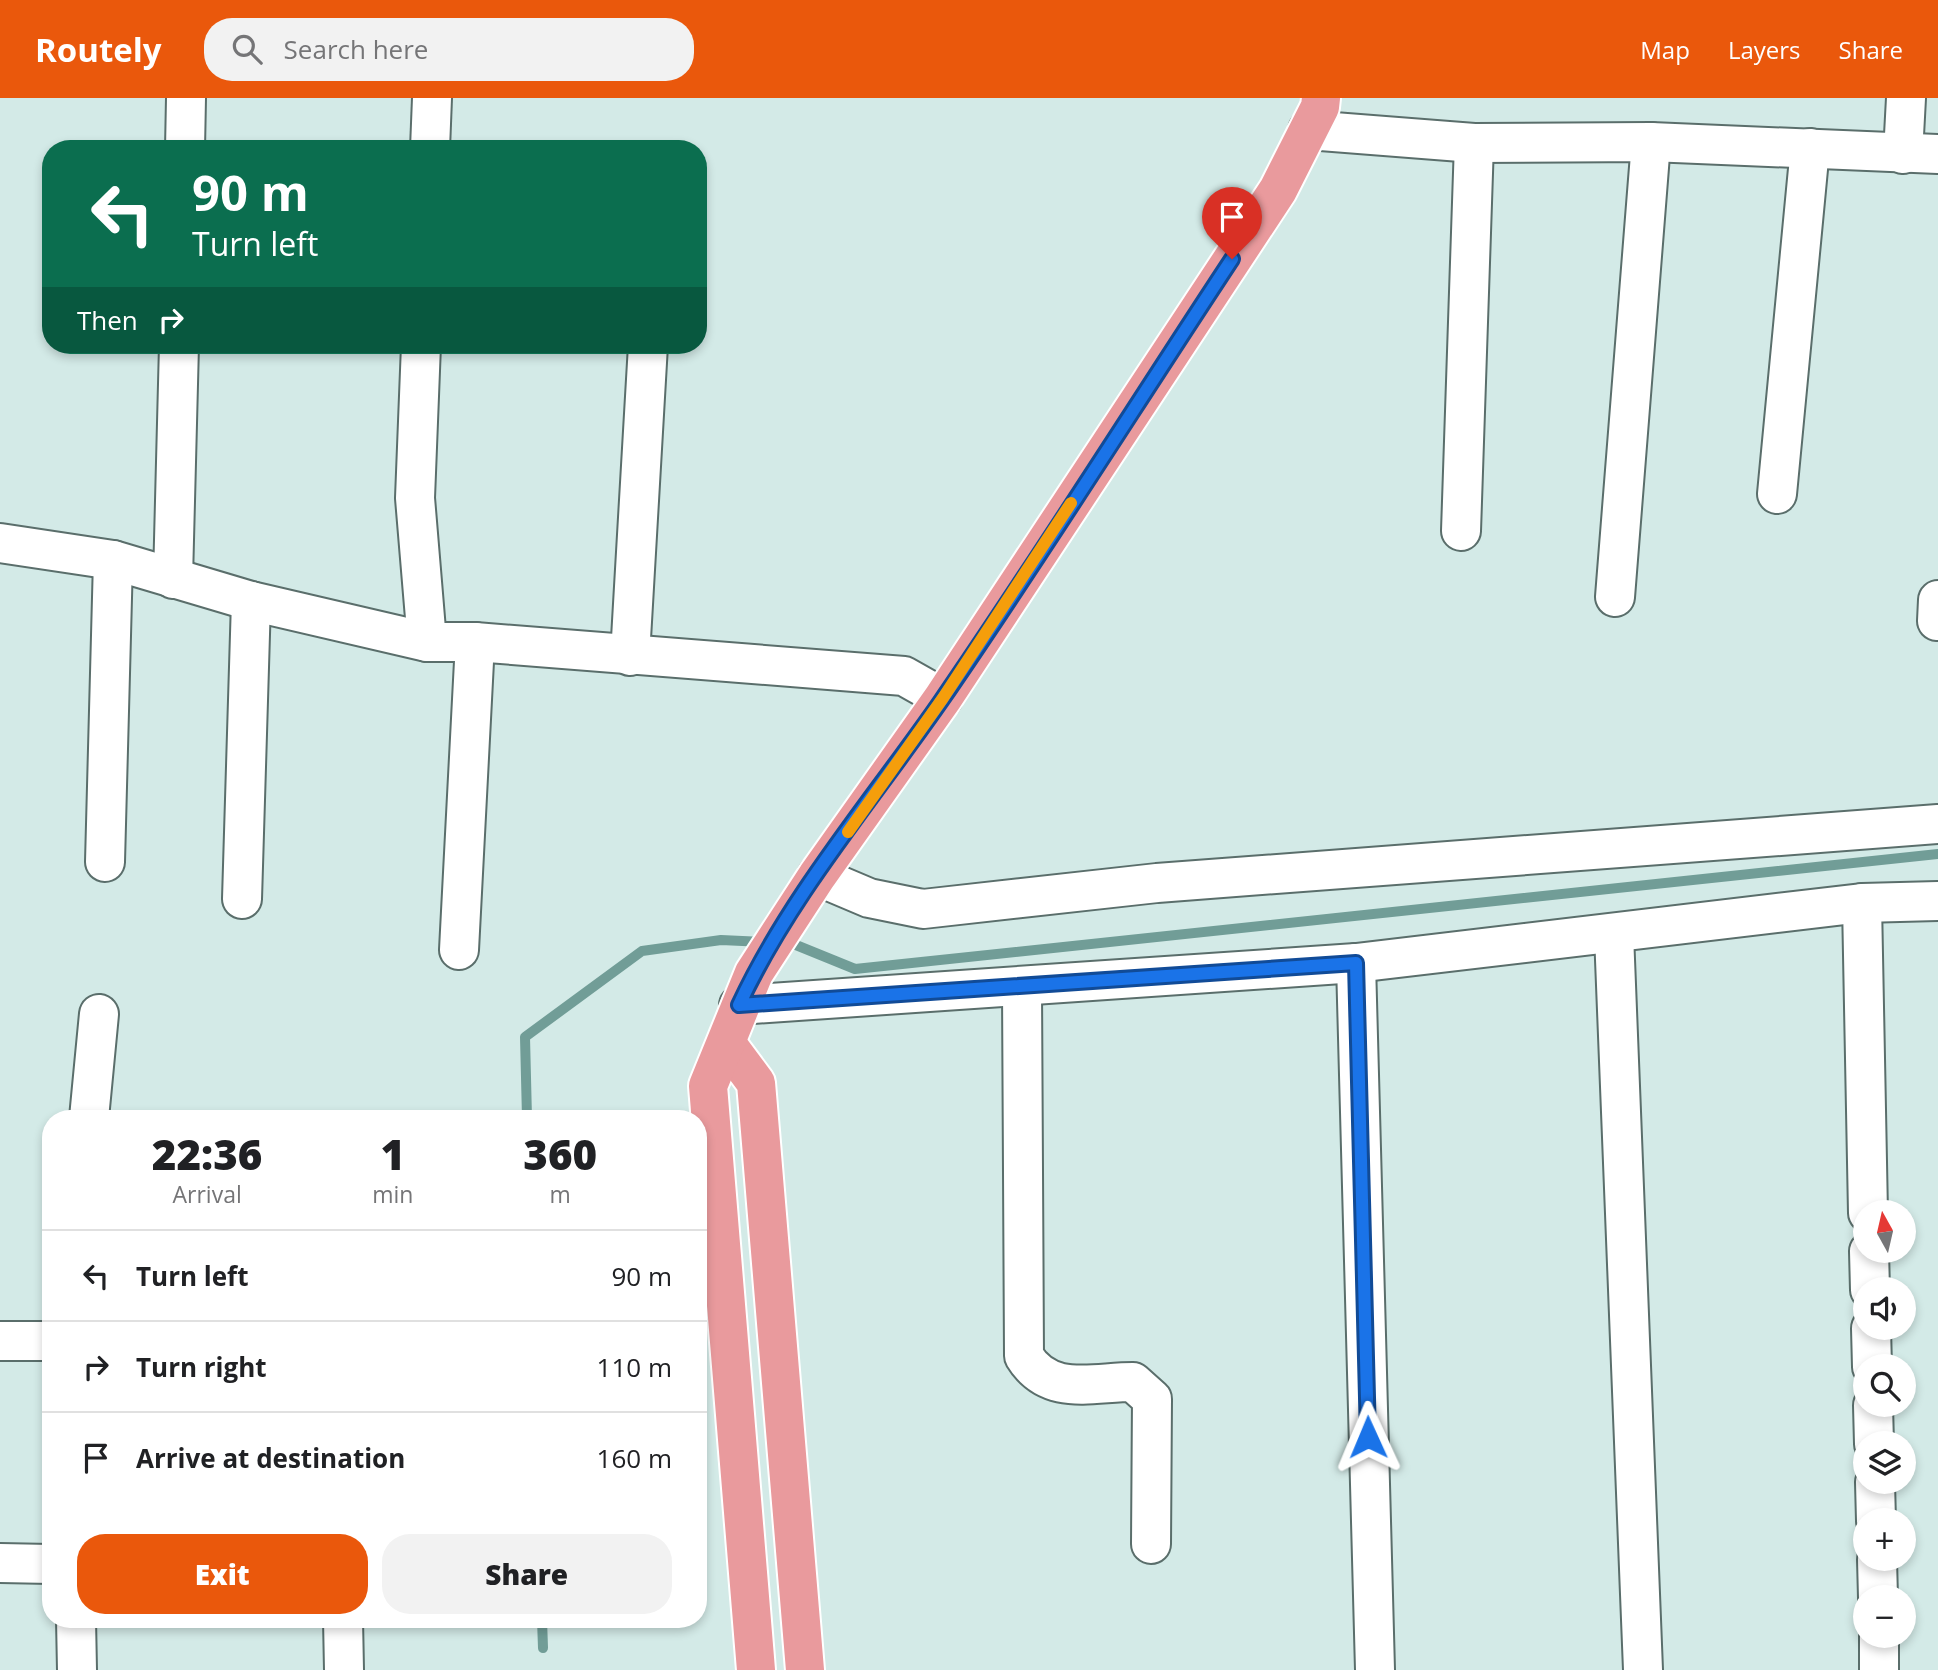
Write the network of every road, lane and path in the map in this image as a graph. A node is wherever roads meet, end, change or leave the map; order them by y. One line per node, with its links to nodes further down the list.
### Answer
1 (186, 98): 5 (street)
2 (432, 98): 6 (street)
3 (1906, 98): 10 (street)
4 (1314, 114): 8 (street); 24 (main road)
5 (185, 140)
6 (430, 140)
7 (1651, 142): 8 (street); 9 (street); 19 (street)
8 (1474, 143): 15 (street)
9 (1810, 148): 10 (street); 14 (street)
10 (1920, 154)
11 (180, 354): 18 (street)
12 (421, 354): 21 (street)
13 (647, 354): 23 (street)
14 (1777, 494)
15 (1461, 531)
16 (0, 543): 17 (street)
17 (113, 560): 18 (street); 26 (street)
18 (173, 579): 20 (street)
19 (1615, 597)
20 (251, 601): 21 (street); 28 (street)
21 (427, 642): 22 (street)
22 (475, 642): 23 (street); 32 (street)
23 (629, 656): 24 (street)
24 (943, 698): 27 (main road)
25 (1938, 824): 27 (street)
26 (105, 862)
27 (817, 876): 35 (main road)
28 (242, 899)
29 (1938, 901): 30 (street)
30 (1862, 903): 31 (street); 39 (street)
31 (1614, 934): 33 (street); 53 (street)
32 (459, 950)
33 (1356, 963): 34 (street); 52 (street)
34 (1022, 988): 35 (street); 42 (street)
35 (739, 1005): 37 (main road)
36 (99, 1014): 38 (street)
37 (727, 1044): 50 (main road); 51 (main road)
38 (90, 1110)
39 (1868, 1200)
40 (0, 1341): 41 (street)
41 (42, 1341)
42 (1151, 1544)
43 (0, 1563): 44 (street)
44 (42, 1564)
45 (76, 1628): 48 (street)
46 (343, 1628): 49 (street)
47 (1879, 1648): 54 (street)
48 (77, 1670)
49 (344, 1670)
50 (756, 1670)
51 (805, 1670)
52 (1375, 1670)
53 (1643, 1670)
54 (1879, 1670)

